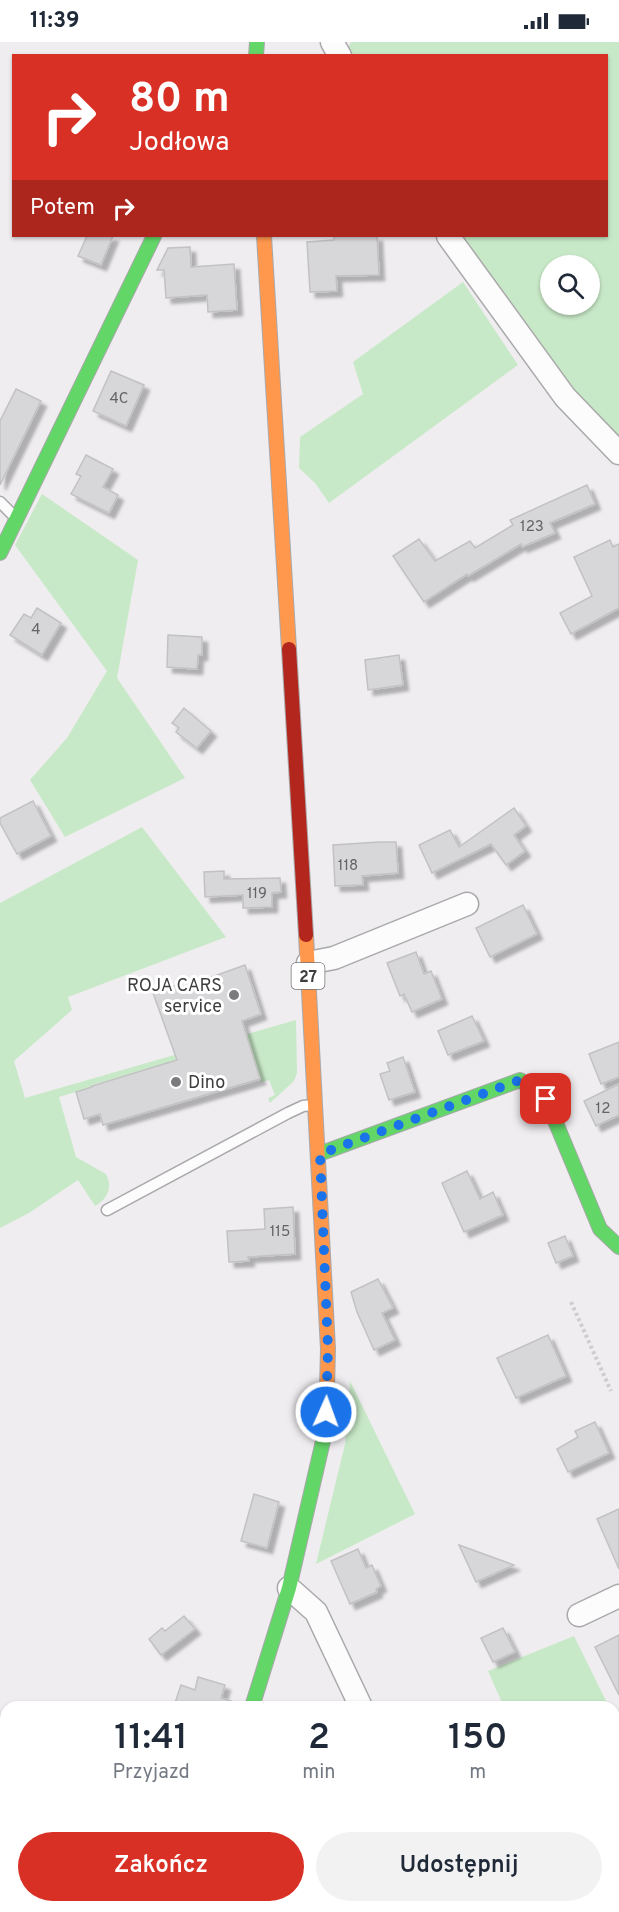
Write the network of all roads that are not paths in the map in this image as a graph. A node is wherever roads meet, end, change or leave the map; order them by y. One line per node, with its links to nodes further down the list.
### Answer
1 (154, 237): 6 (main road)
2 (264, 237): 9 (main road, 27)
3 (449, 237): 4 (street)
4 (619, 453)
5 (0, 502): 6 (lane)
6 (17, 519): 7 (main road)
7 (0, 553)
8 (467, 904): 9 (street)
9 (308, 963): 10 (main road, 27)
10 (316, 1105): 11 (main road, 27); 12 (lane)
11 (320, 1154): 13 (main road); 14 (main road, 27)
12 (107, 1210)
13 (619, 1247)
14 (289, 1588): 17 (main road, 27); 18 (street)
15 (619, 1596): 16 (street)
16 (579, 1615)
17 (254, 1701)
18 (358, 1701)

